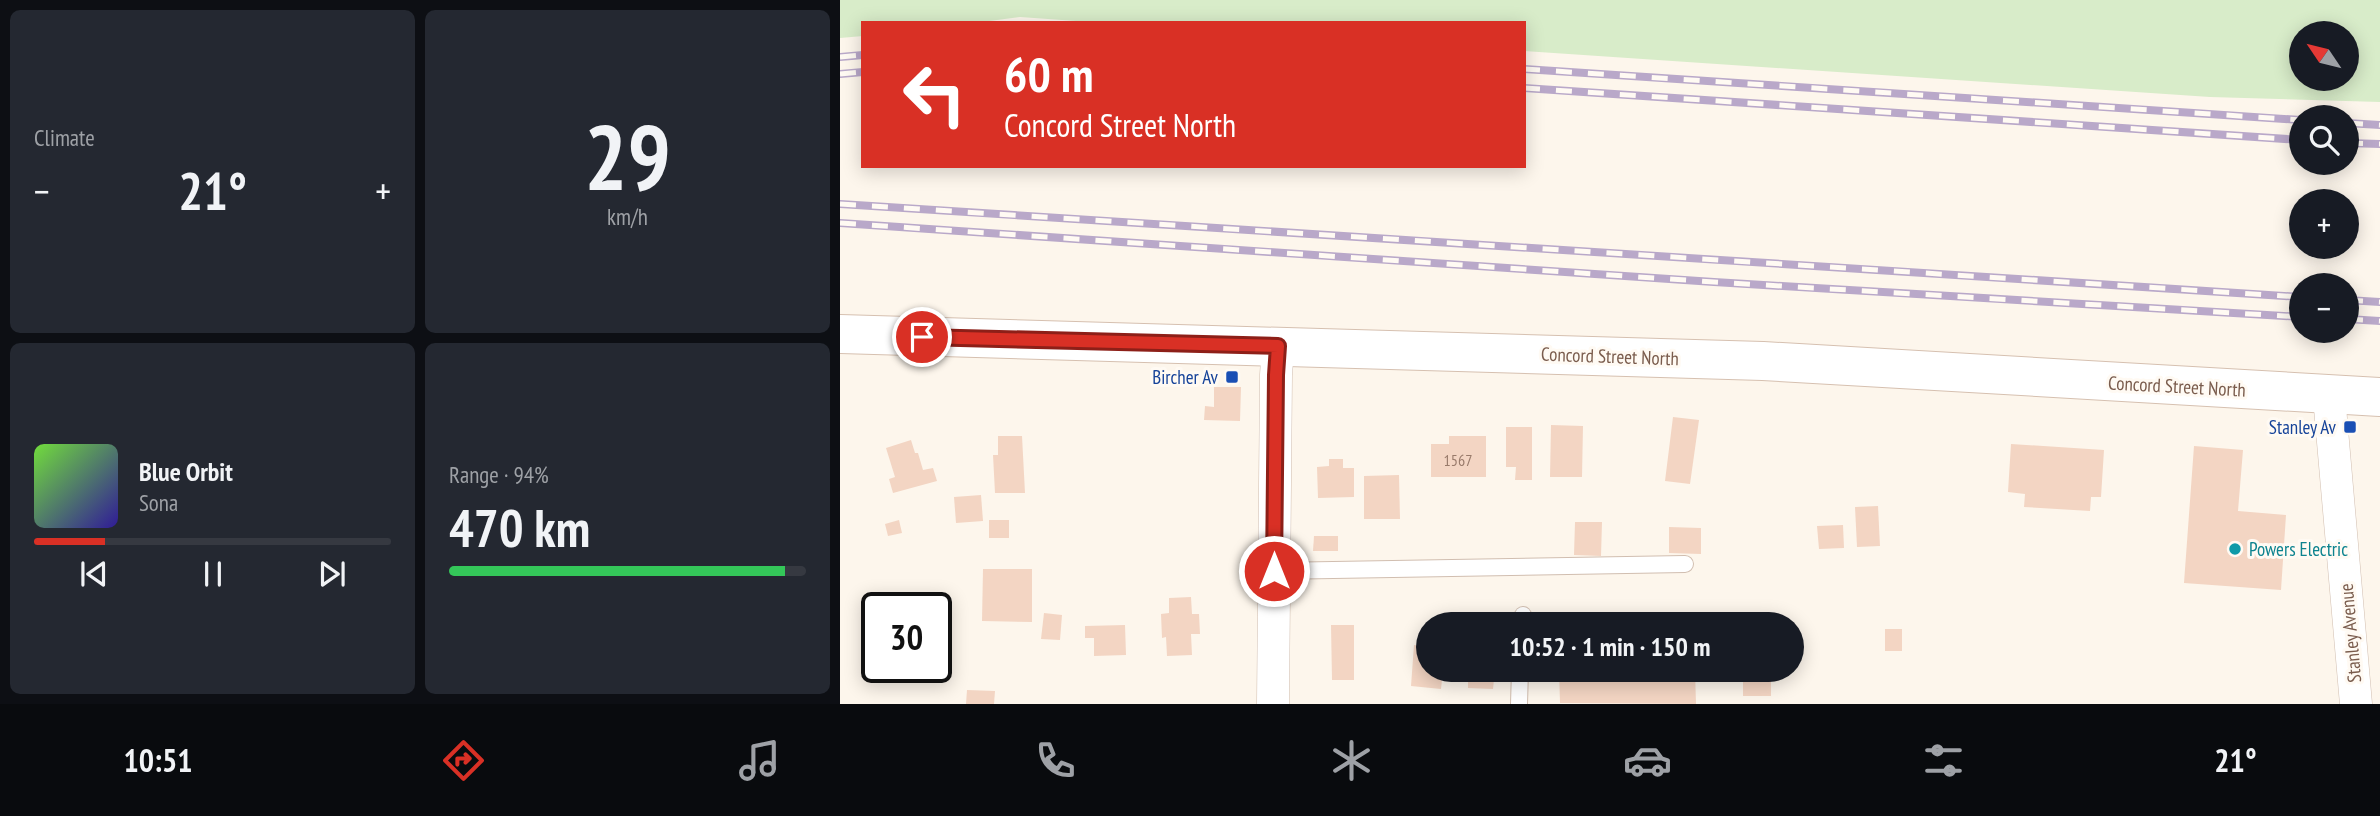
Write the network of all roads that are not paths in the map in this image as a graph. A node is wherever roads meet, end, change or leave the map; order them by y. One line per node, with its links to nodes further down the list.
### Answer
1 (840, 334): 2 (main road, Concord Street North)
2 (1278, 346): 3 (main road, Concord Street North); 6 (street)
3 (2329, 396): 4 (main road, Concord Street North); 10 (street, Stanley Avenue)
4 (2380, 397)
5 (1685, 564): 6 (lane)
6 (1274, 571): 8 (street)
7 (1519, 682): 9 (lane)
8 (1273, 704)
9 (1518, 704)
10 (2356, 704)

